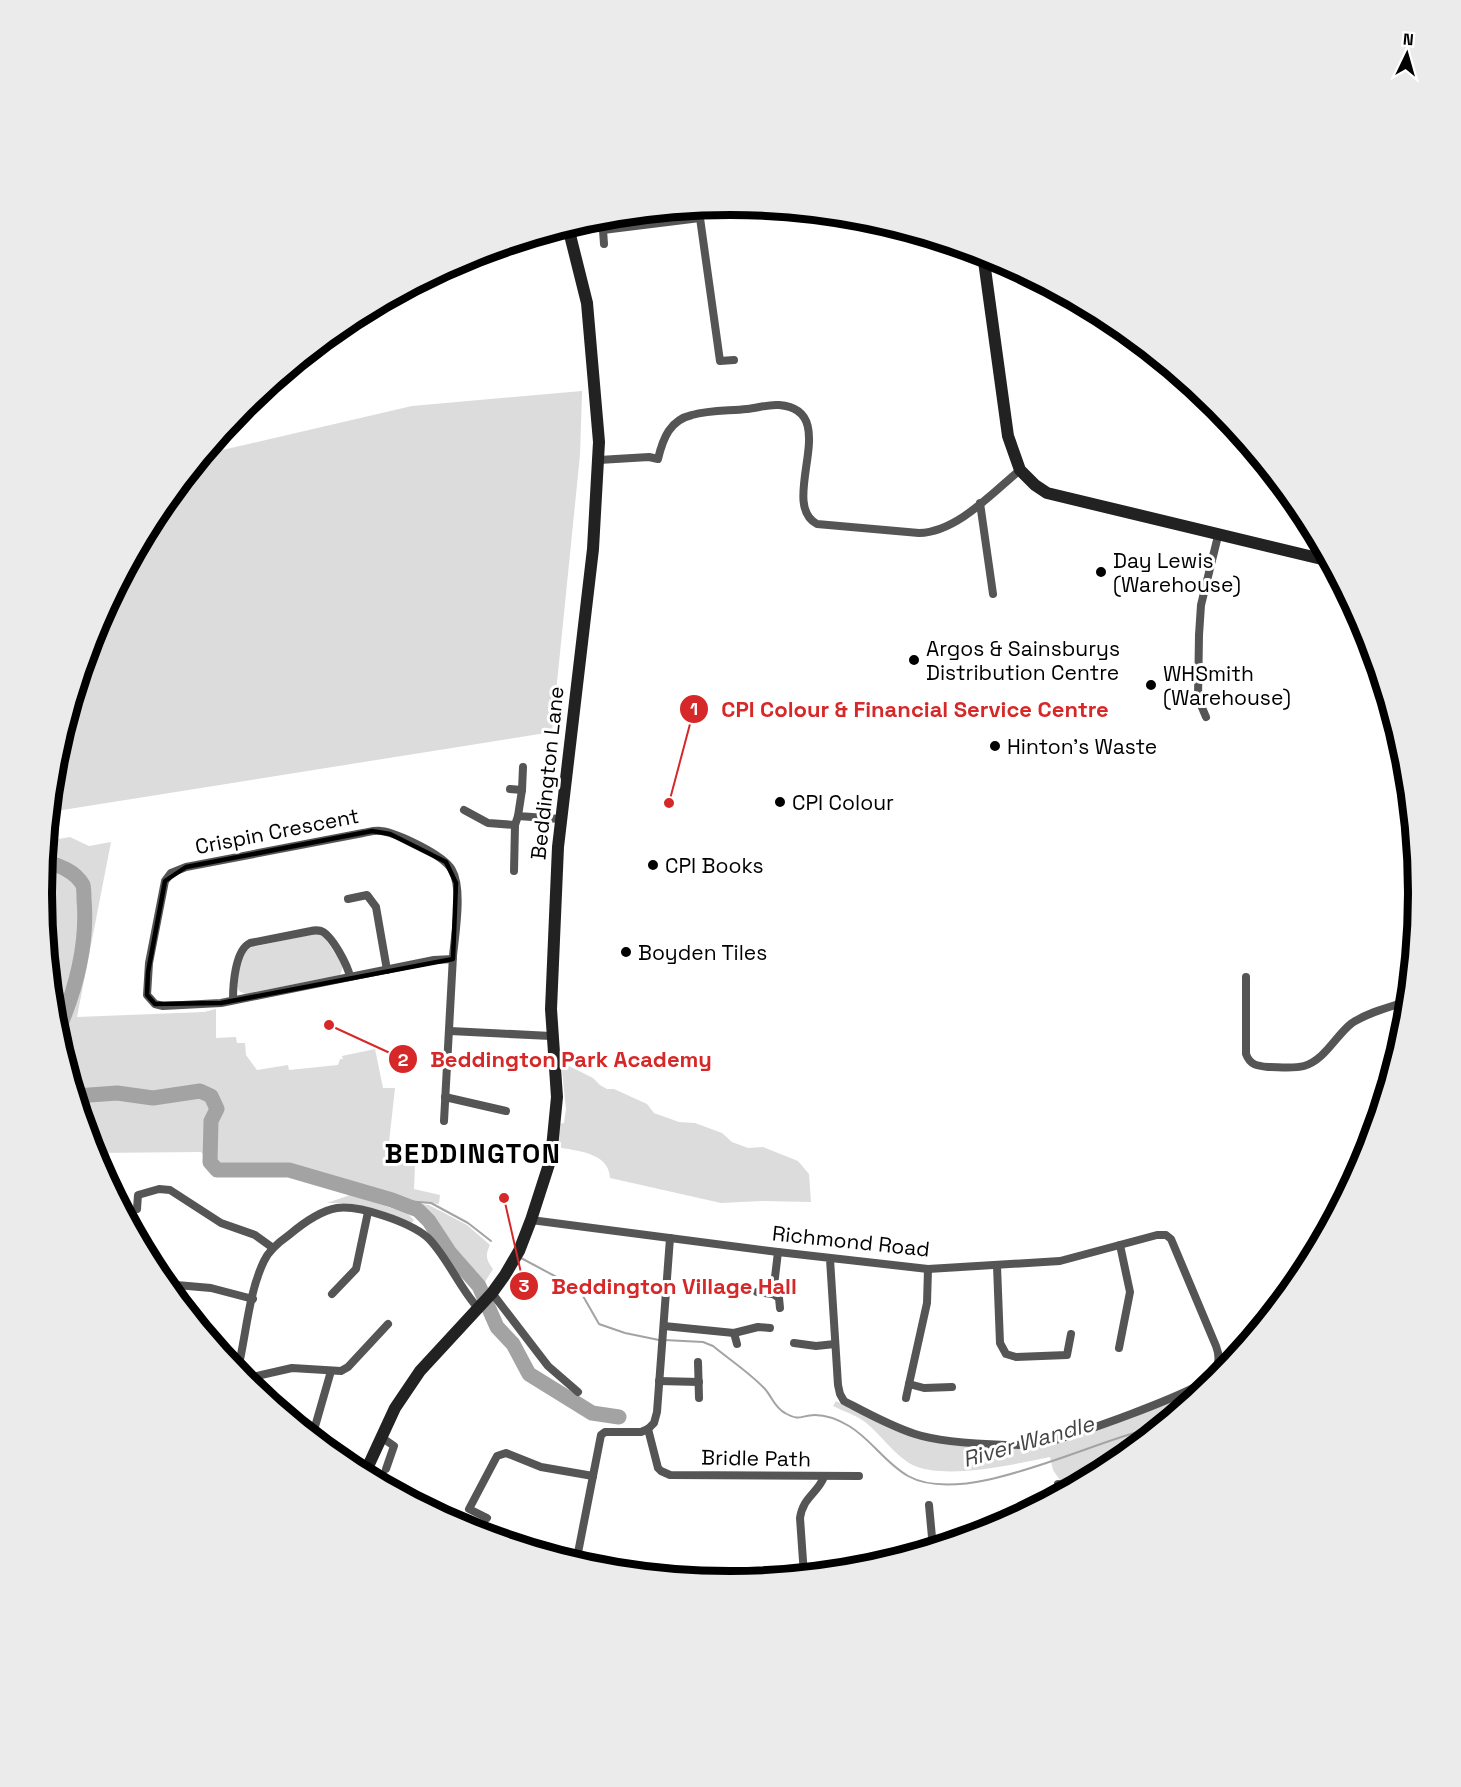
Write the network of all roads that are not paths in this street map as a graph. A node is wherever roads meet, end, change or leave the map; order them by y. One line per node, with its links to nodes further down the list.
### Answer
1 (700, 218): 2 (street); 6 (street)
2 (603, 230): 4 (street)
3 (570, 235): 7 (main road, Beddington Lane)
4 (604, 244)
5 (984, 265): 8 (main road)
6 (734, 360)
7 (599, 460): 9 (street); 19 (main road, Beddington Lane)
8 (1020, 470): 9 (street); 10 (main road)
9 (980, 503): 12 (street)
10 (1218, 536): 11 (main road); 13 (street)
11 (1321, 559)
12 (993, 594)
13 (1206, 717)
14 (523, 766): 16 (street)
15 (510, 789): 16 (street)
16 (522, 790): 18 (street)
17 (464, 810): 20 (street)
18 (518, 816): 19 (street); 20 (street)
19 (560, 819): 30 (main road, Beddington Lane)
20 (515, 825): 21 (street)
21 (514, 871)
22 (348, 899): 24 (street)
23 (453, 959): 24 (street); 27 (street, Crispin Crescent); 29 (street, Crispin Crescent)
24 (387, 970): 25 (street)
25 (350, 977): 27 (street); 27 (street)
26 (1246, 977): 28 (street)
27 (233, 1000)
28 (1399, 1004)
29 (450, 1031): 30 (street); 31 (street, Crispin Crescent)
30 (551, 1036): 36 (main road, Beddington Lane)
31 (445, 1097): 32 (street); 33 (street, Crispin Crescent)
32 (507, 1111)
33 (444, 1121)
34 (137, 1209): 39 (street)
35 (368, 1212): 39 (street); 47 (street); 50 (street)
36 (531, 1220): 37 (street, Richmond Road); 46 (main road, Beddington Lane)
37 (670, 1238): 40 (street, Richmond Road); 54 (street)
38 (1120, 1245): 42 (street, Richmond Road); 60 (street); 63 (street, Richmond Road)
39 (273, 1248): 49 (street)
40 (778, 1252): 41 (street, Richmond Road); 48 (street)
41 (830, 1259): 43 (street, Richmond Road); 59 (street)
42 (997, 1266): 43 (street, Richmond Road); 56 (street)
43 (928, 1269): 68 (street)
44 (178, 1285): 49 (street)
45 (757, 1292): 48 (street)
46 (492, 1293): 50 (main road, Beddington Lane); 71 (street)
47 (332, 1294)
48 (773, 1294): 51 (street)
49 (253, 1299): 61 (street)
50 (478, 1308): 76 (main road, Beddington Lane)
51 (780, 1308)
52 (388, 1324): 64 (street)
53 (770, 1328): 55 (street)
54 (664, 1329): 55 (street); 66 (street)
55 (734, 1333): 58 (street)
56 (1071, 1334)
57 (794, 1343): 59 (street)
58 (737, 1344)
59 (835, 1344): 69 (street, Richmond Road)
60 (1119, 1348)
61 (240, 1361)
62 (698, 1362): 67 (street)
63 (1216, 1366)
64 (331, 1371): 65 (street); 74 (street)
65 (255, 1377)
66 (659, 1381): 67 (street); 75 (street)
67 (699, 1382): 72 (street)
68 (909, 1384): 70 (street); 73 (street)
69 (1196, 1386)
70 (952, 1387)
71 (578, 1392)
72 (699, 1398)
73 (906, 1398)
74 (315, 1428)
75 (648, 1429): 79 (street); 81 (street, Bridle Path)
76 (381, 1437): 77 (main road, Beddington Lane); 78 (street)
77 (368, 1466)
78 (386, 1469)
79 (593, 1476): 85 (street); 87 (street)
80 (859, 1476): 81 (street, Bridle Path)
81 (824, 1477): 88 (street)
82 (1058, 1484): 83 (street)
83 (1058, 1487)
84 (929, 1505): 86 (street)
85 (487, 1518)
86 (932, 1540)
87 (578, 1553)
88 (803, 1567)

